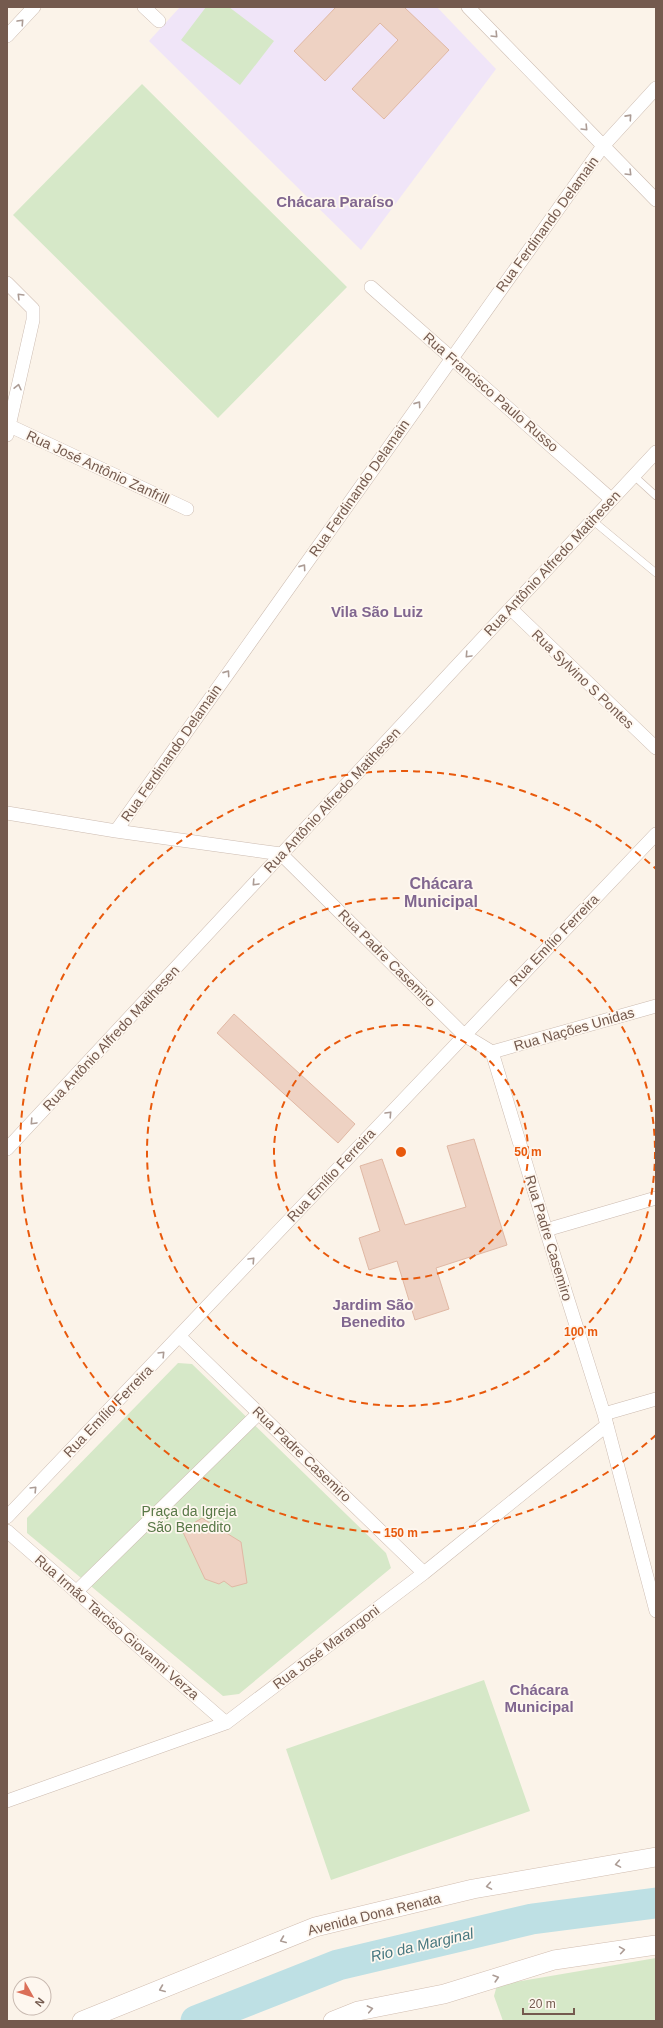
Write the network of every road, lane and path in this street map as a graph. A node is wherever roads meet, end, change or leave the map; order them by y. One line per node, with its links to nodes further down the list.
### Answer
1 (34, 7): 5 (street, one-way to 1)
2 (144, 7): 4 (street)
3 (468, 7): 7 (street, one-way to 7)
4 (158, 21)
5 (7, 36)
6 (656, 88): 7 (street, Rua Ferdinando Delamain, one-way to 6)
7 (603, 146): 8 (street, one-way to 8); 11 (street, Rua Ferdinando Delamain)
8 (656, 200)
9 (7, 282): 12 (street, one-way to 9)
10 (371, 286): 11 (street, Rua Francisco Paulo Russo)
11 (452, 357): 16 (street, Rua Francisco Paulo Russo); 23 (street, Rua Ferdinando Delamain, one-way to 11)
12 (8, 430): 17 (street, Rua José Antônio Zanfrill)
13 (656, 452): 14 (street, Rua Antônio Alfredo Matihesen)
14 (634, 475): 15 (lane); 16 (street, Rua Antônio Alfredo Matihesen)
15 (656, 496)
16 (611, 499): 18 (street, Rua Antônio Alfredo Matihesen)
17 (187, 509)
18 (592, 520): 19 (lane); 20 (street, Rua Antônio Alfredo Matihesen)
19 (656, 574)
20 (511, 609): 21 (street, Rua Sylvino S Pontes); 25 (street, Rua Antônio Alfredo Matihesen, one-way to 25)
21 (656, 748)
22 (7, 813): 23 (street)
23 (116, 831): 25 (street)
24 (656, 834): 27 (street, Rua Emílio Ferreira)
25 (281, 854): 27 (street, Rua Padre Casemiro); 29 (street, Rua Antônio Alfredo Matihesen, one-way to 29)
26 (656, 1006): 28 (street, Rua Nações Unidas)
27 (464, 1035): 28 (street, Rua Padre Casemiro); 32 (street, Rua Emílio Ferreira, one-way to 27)
28 (492, 1052): 31 (street, Rua Padre Casemiro)
29 (7, 1149)
30 (656, 1198): 31 (street)
31 (546, 1230): 35 (street, Rua Padre Casemiro)
32 (179, 1336): 34 (street, Rua Padre Casemiro); 36 (street, Rua Emílio Ferreira, one-way to 32)
33 (656, 1399): 35 (street)
34 (259, 1413): 38 (street, Rua Padre Casemiro); 40 (street)
35 (606, 1420): 38 (street, Rua José Marangoni); 39 (street, Rua Padre Casemiro)
36 (7, 1517)
37 (7, 1531): 40 (street, Rua Irmão Tarciso Giovanni Verza)
38 (424, 1573): 42 (street, Rua José Marangoni)
39 (653, 1591): 41 (street, Rua Padre Casemiro)
40 (76, 1592): 42 (street, Rua Irmão Tarciso Giovanni Verza)
41 (656, 1611)
42 (226, 1723): 43 (street, Rua José Marangoni)
43 (7, 1801)
44 (656, 1857): 46 (main road, Avenida Dona Renata, one-way to 46)
45 (656, 1945): 47 (main road, one-way to 45)
46 (82, 2021)
47 (333, 2021)

